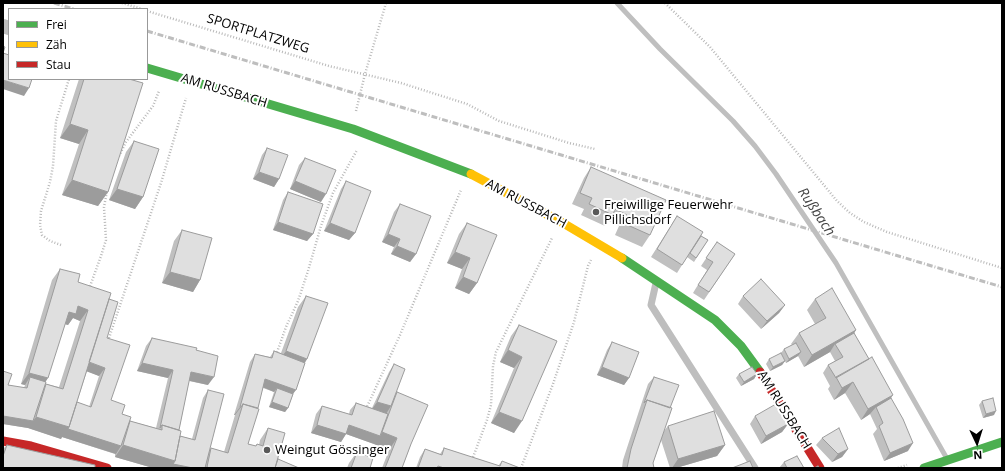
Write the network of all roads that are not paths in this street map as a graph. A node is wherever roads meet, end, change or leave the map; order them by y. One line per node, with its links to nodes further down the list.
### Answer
1 (148, 68): 2 (street, AM RUSSBACH)
2 (657, 281): 7 (lane); 8 (street, AM RUSSBACH)
3 (3, 441): 6 (street)
4 (1002, 443): 5 (street)
5 (926, 467)
6 (107, 468)
7 (755, 468)
8 (820, 468)

